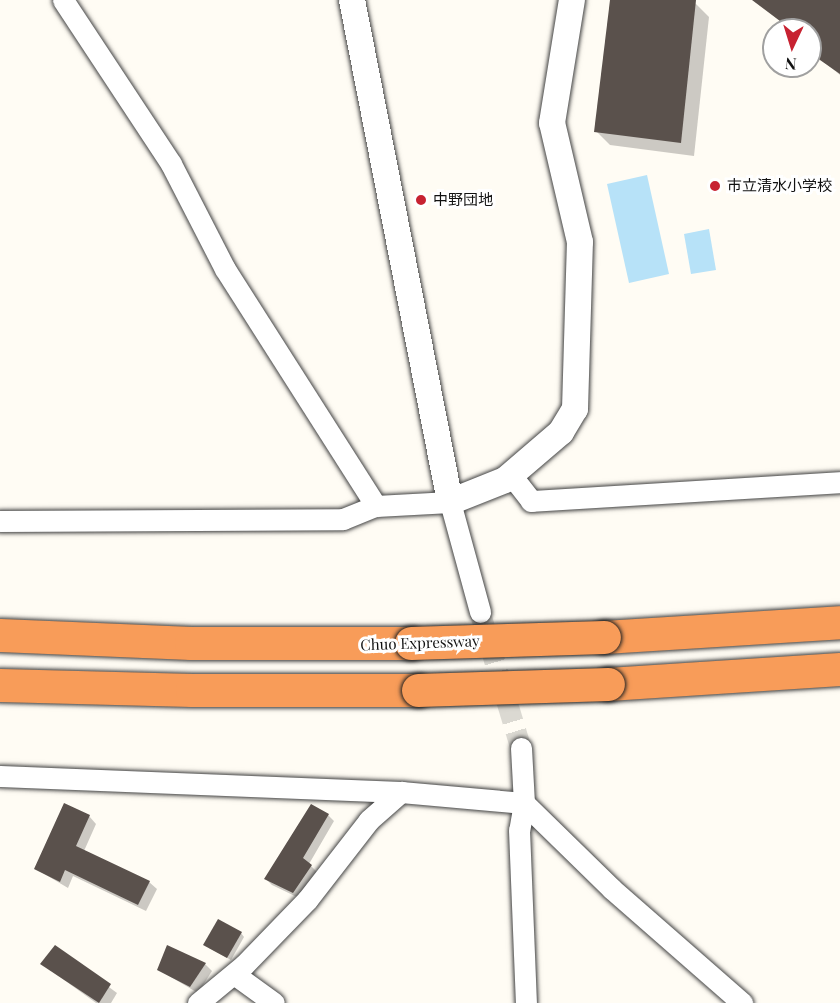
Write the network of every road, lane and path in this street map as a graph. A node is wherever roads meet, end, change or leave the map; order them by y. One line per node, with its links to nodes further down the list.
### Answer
1 (63, 0): 7 (street)
2 (352, 0): 6 (street)
3 (572, 0): 4 (street)
4 (511, 475): 5 (street); 6 (street)
5 (840, 482)
6 (450, 502): 7 (street); 9 (street)
7 (375, 506): 8 (street)
8 (0, 521)
9 (480, 612)
10 (840, 622): 11 (highway, Chuo Expressway, bridge)
11 (0, 635)
12 (840, 669): 13 (highway, bridge)
13 (0, 685)
14 (521, 748): 17 (street)
15 (0, 776): 16 (street)
16 (401, 792): 17 (street); 18 (street)
17 (524, 804): 21 (street); 22 (street)
18 (234, 974): 19 (street); 20 (street)
19 (198, 1003)
20 (274, 1003)
21 (526, 1003)
22 (742, 1003)

